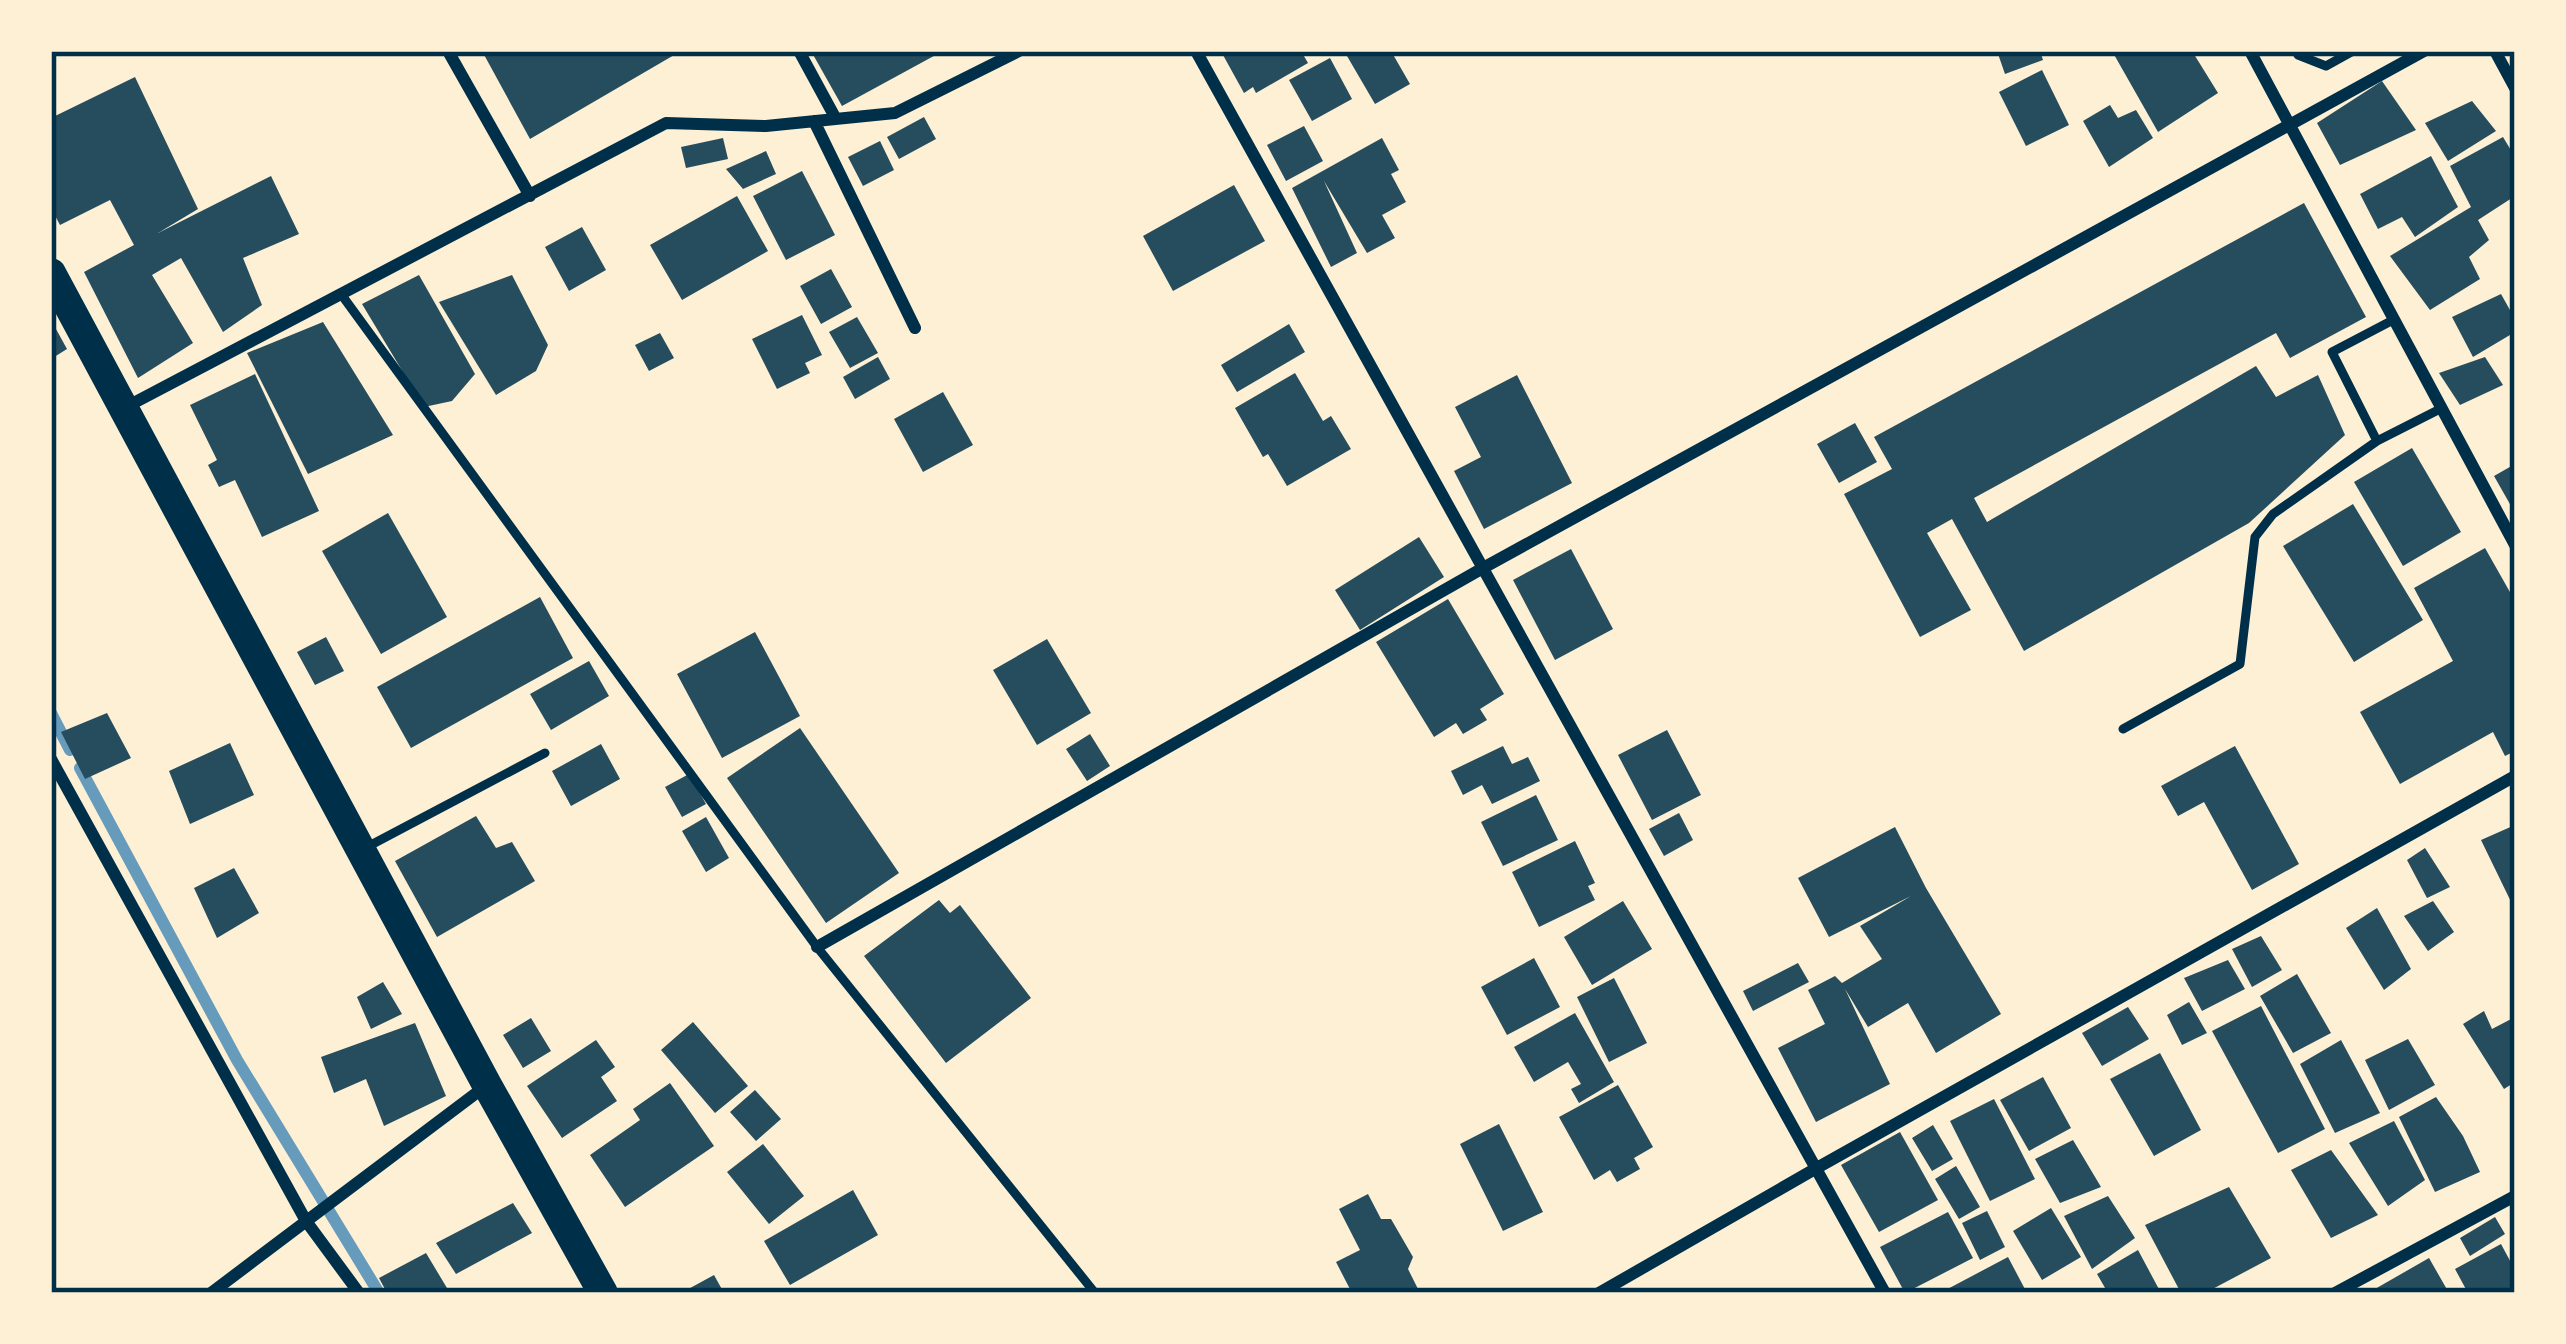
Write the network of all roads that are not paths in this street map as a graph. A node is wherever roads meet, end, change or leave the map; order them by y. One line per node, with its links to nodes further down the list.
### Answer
1 (448, 51): 14 (street)
2 (799, 51): 11 (street)
3 (1019, 51): 11 (street)
4 (1196, 51): 23 (street)
5 (2250, 51): 13 (street)
6 (2296, 51): 7 (lane)
7 (2353, 51)
8 (2424, 51): 13 (street)
9 (2495, 51): 10 (street)
10 (2515, 88)
11 (836, 118): 12 (street)
12 (814, 122): 14 (street); 18 (street)
13 (2291, 125): 17 (street); 23 (street)
14 (530, 196): 16 (street)
15 (51, 273): 19 (highway)
16 (341, 294): 19 (street); 29 (lane)
17 (2395, 319): 20 (street); 21 (lane)
18 (915, 328)
19 (124, 407): 28 (highway)
20 (2442, 408): 21 (lane); 22 (street)
21 (2377, 441): 24 (lane)
22 (2515, 544)
23 (1484, 568): 29 (street); 31 (street)
24 (2122, 729)
25 (545, 754): 28 (lane)
26 (51, 759): 33 (street)
27 (2515, 776): 31 (street)
28 (362, 850): 30 (highway)
29 (817, 947): 37 (lane)
30 (487, 1085): 33 (street); 36 (highway)
31 (1815, 1169): 38 (street); 39 (street)
32 (2515, 1201): 40 (street)
33 (306, 1221): 34 (street); 35 (street)
34 (211, 1293)
35 (359, 1293)
36 (603, 1293)
37 (1095, 1293)
38 (1599, 1293)
39 (1885, 1293)
40 (2335, 1293)

